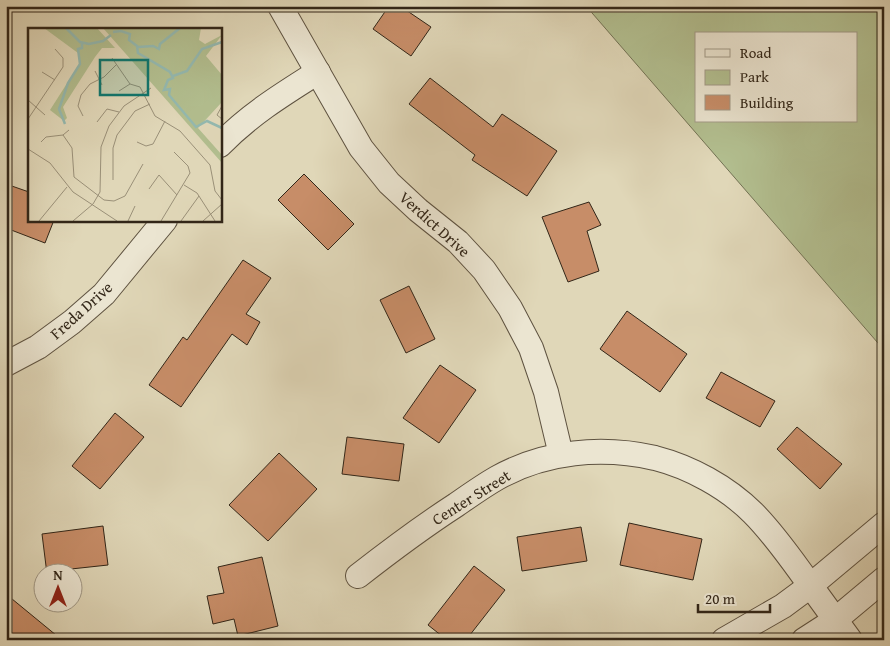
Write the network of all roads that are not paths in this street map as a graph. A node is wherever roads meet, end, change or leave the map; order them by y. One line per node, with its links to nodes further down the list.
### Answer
1 (280, 6): 2 (street, Verdict Drive)
2 (318, 72): 3 (street); 6 (street, Verdict Drive)
3 (221, 144)
4 (164, 221): 5 (street, Freda Drive)
5 (6, 364)
6 (561, 455): 8 (street, Center Street); 10 (street, Center Street)
7 (884, 524): 10 (street)
8 (358, 576)
9 (884, 579): 11 (street)
10 (810, 586): 11 (street, Center Street); 12 (street)
11 (835, 620): 13 (street); 14 (street, Center Street)
12 (724, 640)
13 (804, 640)
14 (850, 640)

